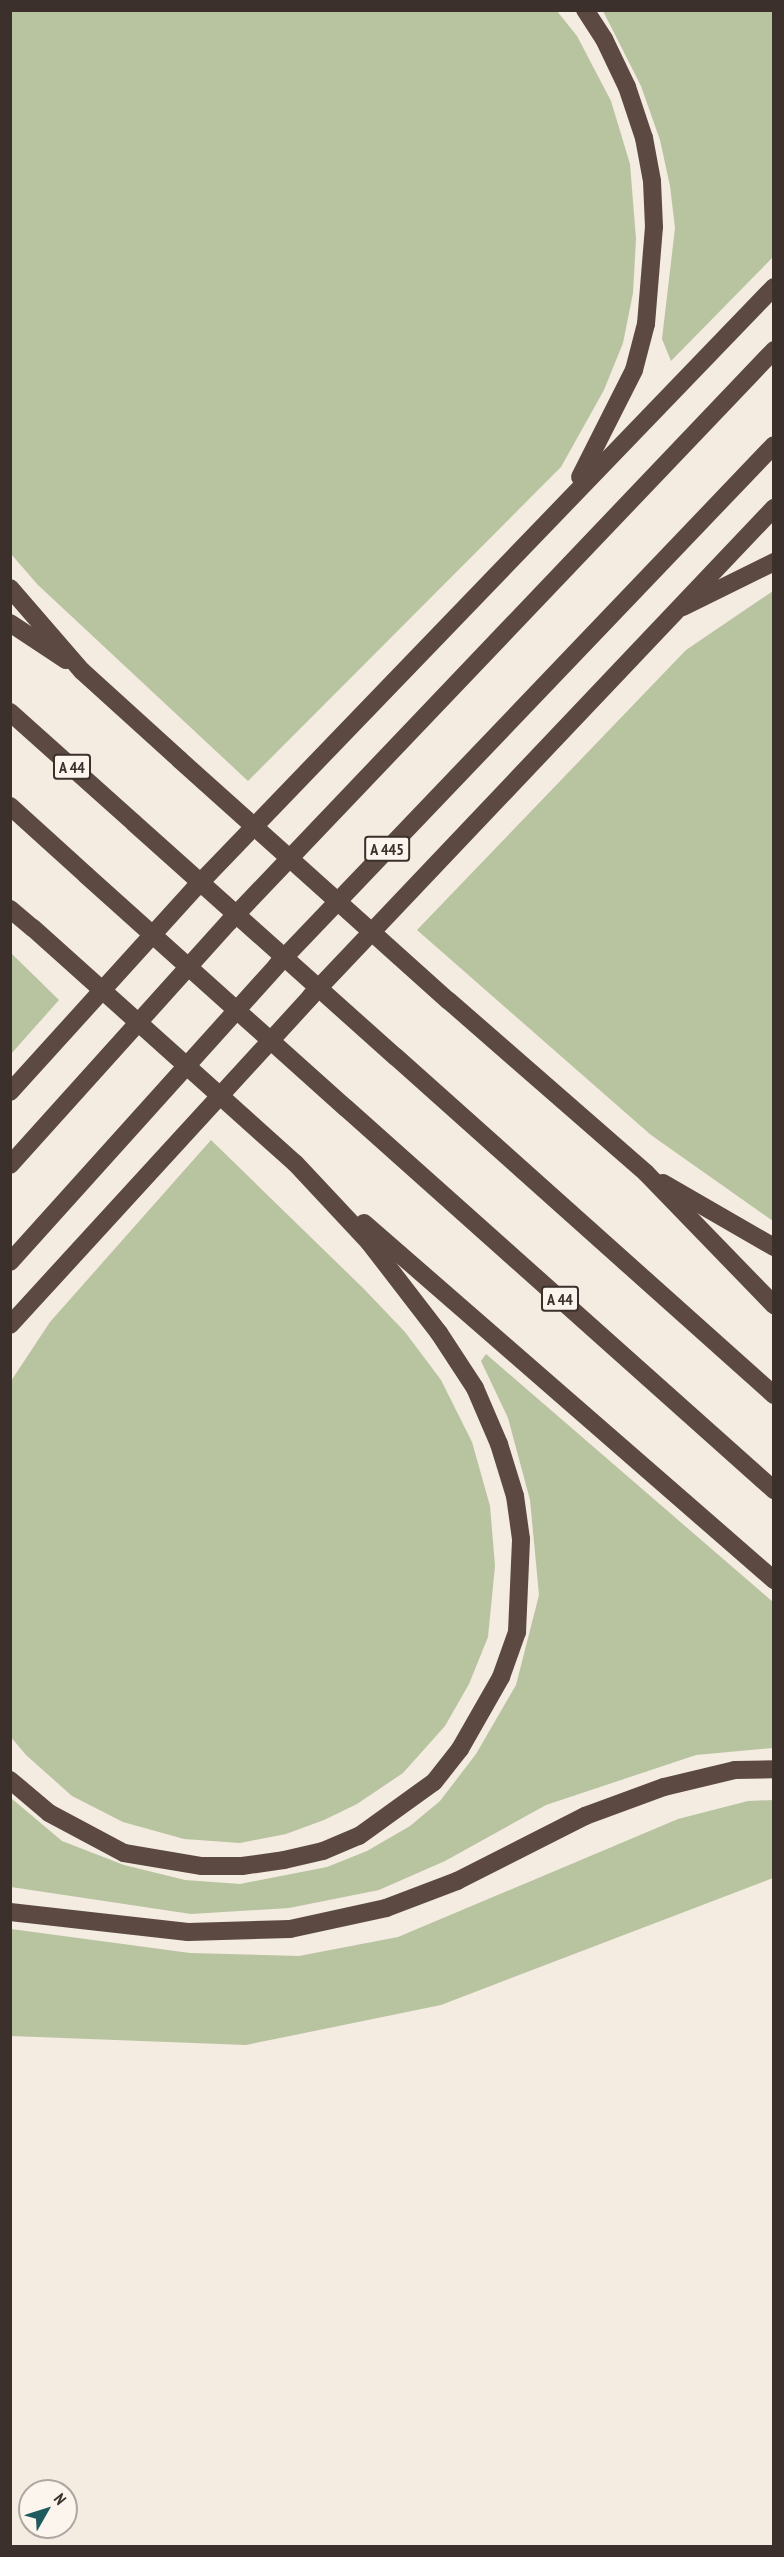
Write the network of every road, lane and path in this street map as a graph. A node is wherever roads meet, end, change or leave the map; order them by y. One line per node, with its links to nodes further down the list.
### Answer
1 (585, 10): 5 (highway)
2 (774, 287): 5 (highway)
3 (774, 350): 17 (highway)
4 (774, 445): 20 (highway, A 445)
5 (572, 493): 15 (highway)
6 (774, 508): 9 (highway)
7 (774, 562): 9 (highway)
8 (10, 588): 11 (highway)
9 (671, 613): 21 (highway)
10 (10, 623): 11 (highway)
11 (82, 671): 18 (highway, bridge)
12 (10, 712): 25 (highway, A 44, bridge)
13 (10, 806): 26 (highway, A 44, bridge)
14 (10, 909): 16 (highway, bridge)
15 (10, 1092)
16 (295, 1163): 27 (highway); 29 (highway)
17 (10, 1166)
18 (646, 1173): 19 (highway); 22 (highway)
19 (774, 1247)
20 (10, 1262)
21 (34, 1298): 23 (highway); 24 (highway)
22 (774, 1305)
23 (10, 1325)
24 (10, 1341)
25 (774, 1395)
26 (774, 1490)
27 (774, 1580)
28 (774, 1769): 30 (highway)
29 (10, 1780)
30 (10, 1912)

